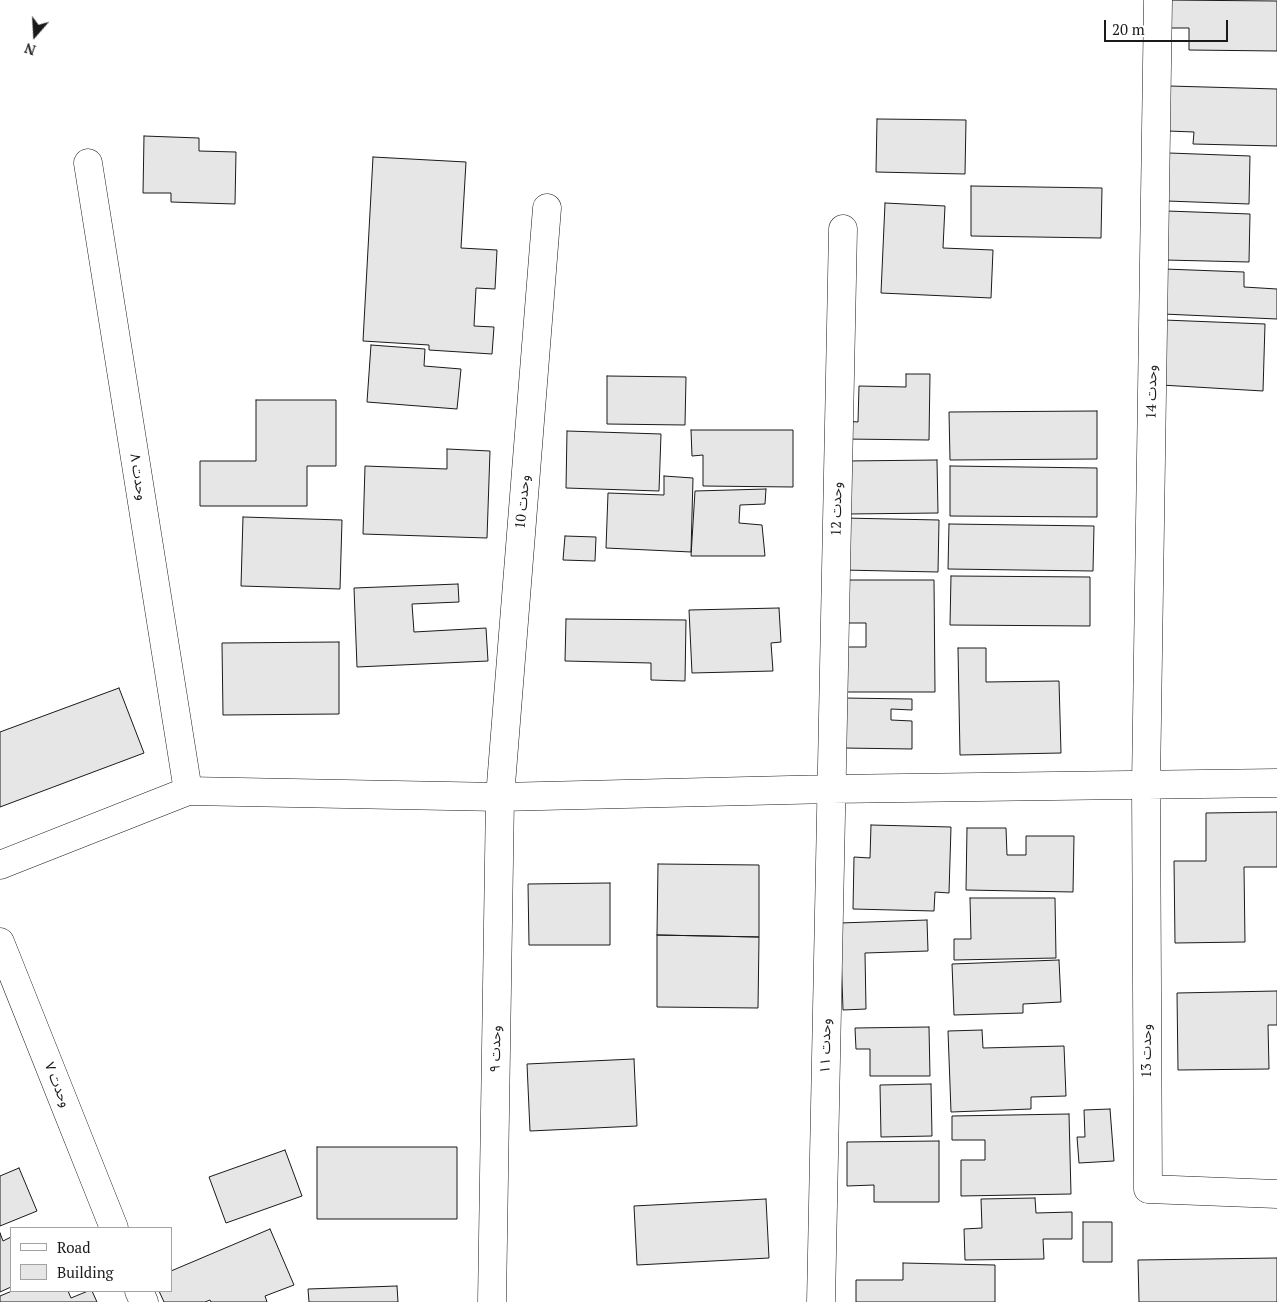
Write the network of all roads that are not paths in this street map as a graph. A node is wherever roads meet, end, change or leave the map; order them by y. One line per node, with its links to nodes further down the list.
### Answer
1 (1158, 0): 6 (street, وحدت 14)
2 (88, 163): 8 (street, وحدت ۸)
3 (547, 208): 9 (street, وحدت 10)
4 (843, 229): 7 (street, وحدت 12)
5 (1277, 783): 6 (street)
6 (1146, 784): 7 (street); 12 (street, وحدت 13)
7 (831, 789): 9 (street); 15 (street, وحدت ۱۱)
8 (188, 791): 9 (street); 10 (street)
9 (500, 797): 14 (street, وحدت ۹)
10 (0, 865)
11 (0, 942): 13 (street, وحدت ۷)
12 (1277, 1194)
13 (114, 1227)
14 (492, 1302)
15 (821, 1302)

